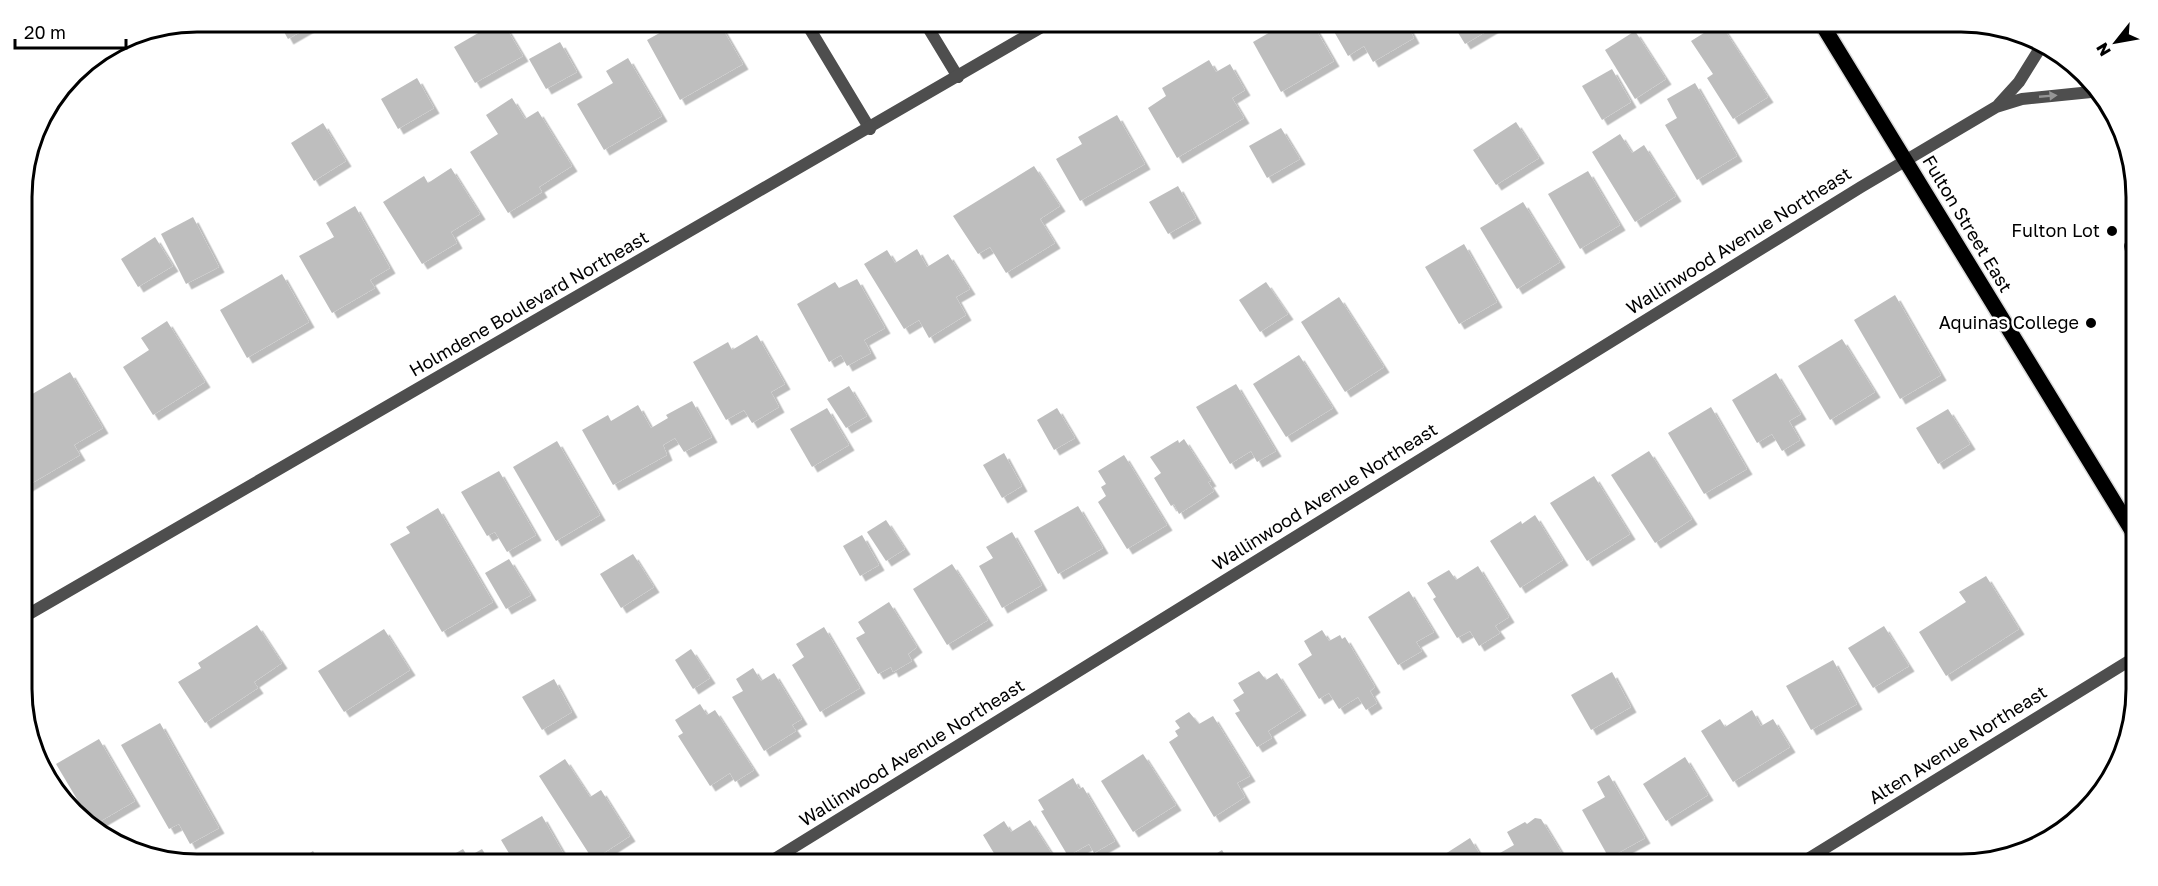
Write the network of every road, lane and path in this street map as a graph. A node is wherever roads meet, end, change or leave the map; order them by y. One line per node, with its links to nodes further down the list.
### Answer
1 (812, 32): 9 (street)
2 (931, 32): 6 (street)
3 (1034, 32): 6 (street, Holmdene Boulevard Northeast)
4 (1827, 32): 10 (main road, Fulton Street East)
5 (2039, 50): 8 (street)
6 (958, 77): 9 (street, Holmdene Boulevard Northeast)
7 (2089, 92): 8 (street, one-way to 7)
8 (1996, 107): 10 (street, Wallinwood Avenue Northeast)
9 (870, 129): 12 (street, Holmdene Boulevard Northeast)
10 (1905, 160): 11 (main road, Fulton Street East); 14 (street, Wallinwood Avenue Northeast)
11 (2126, 522)
12 (32, 612)
13 (2126, 663): 15 (street, Alten Avenue Northeast)
14 (783, 854)
15 (1816, 854)

